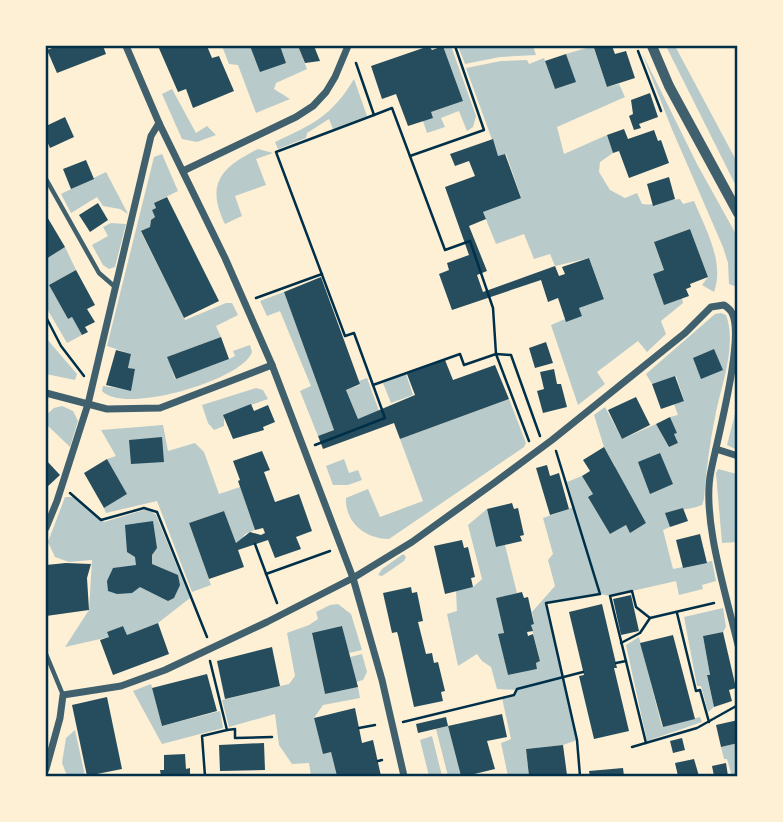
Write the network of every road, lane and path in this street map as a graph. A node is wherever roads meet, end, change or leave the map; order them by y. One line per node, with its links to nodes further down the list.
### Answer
1 (126, 46): 9 (street)
2 (348, 46): 11 (street)
3 (455, 46): 10 (path)
4 (652, 46): 13 (street)
5 (638, 51): 7 (path)
6 (356, 62): 8 (path)
7 (661, 111)
8 (374, 115): 10 (path); 14 (path)
9 (159, 123): 11 (street); 15 (street)
10 (410, 156): 18 (path)
11 (183, 171): 19 (street)
12 (46, 179): 15 (lane)
13 (737, 213)
14 (322, 274): 16 (path); 21 (path)
15 (114, 286): 23 (street)
16 (256, 298)
17 (46, 317): 20 (path)
18 (496, 354): 21 (path); 24 (path); 26 (path)
19 (272, 365): 23 (street); 35 (street)
20 (83, 375)
21 (373, 385): 25 (path)
22 (46, 393): 23 (street)
23 (88, 404): 30 (street)
24 (541, 438)
25 (315, 444)
26 (531, 444)
27 (555, 448): 47 (path)
28 (716, 449): 29 (street); 35 (street); 36 (street)
29 (737, 456)
30 (61, 489): 31 (street); 42 (path)
31 (46, 528)
32 (255, 544): 34 (path)
33 (330, 551): 34 (path)
34 (266, 574): 37 (path)
35 (354, 578): 42 (street); 60 (street)
36 (728, 600): 38 (path); 41 (street)
37 (279, 608)
38 (677, 613): 39 (path); 51 (path)
39 (650, 618): 40 (path); 40 (path)
40 (621, 643): 44 (path)
41 (737, 645)
42 (209, 650): 48 (street); 54 (path)
43 (46, 654): 48 (lane)
44 (626, 661): 45 (path); 56 (path)
45 (616, 663)
46 (583, 672): 47 (path)
47 (563, 677): 50 (path); 61 (path)
48 (63, 695): 58 (street)
49 (737, 705): 51 (path)
50 (403, 722)
51 (709, 722): 56 (path)
52 (375, 725): 53 (path)
53 (359, 728)
54 (226, 730): 55 (path); 59 (path)
55 (272, 737)
56 (646, 743): 57 (path)
57 (632, 747)
58 (46, 769)
59 (205, 776)
60 (404, 776)
61 (580, 776)

